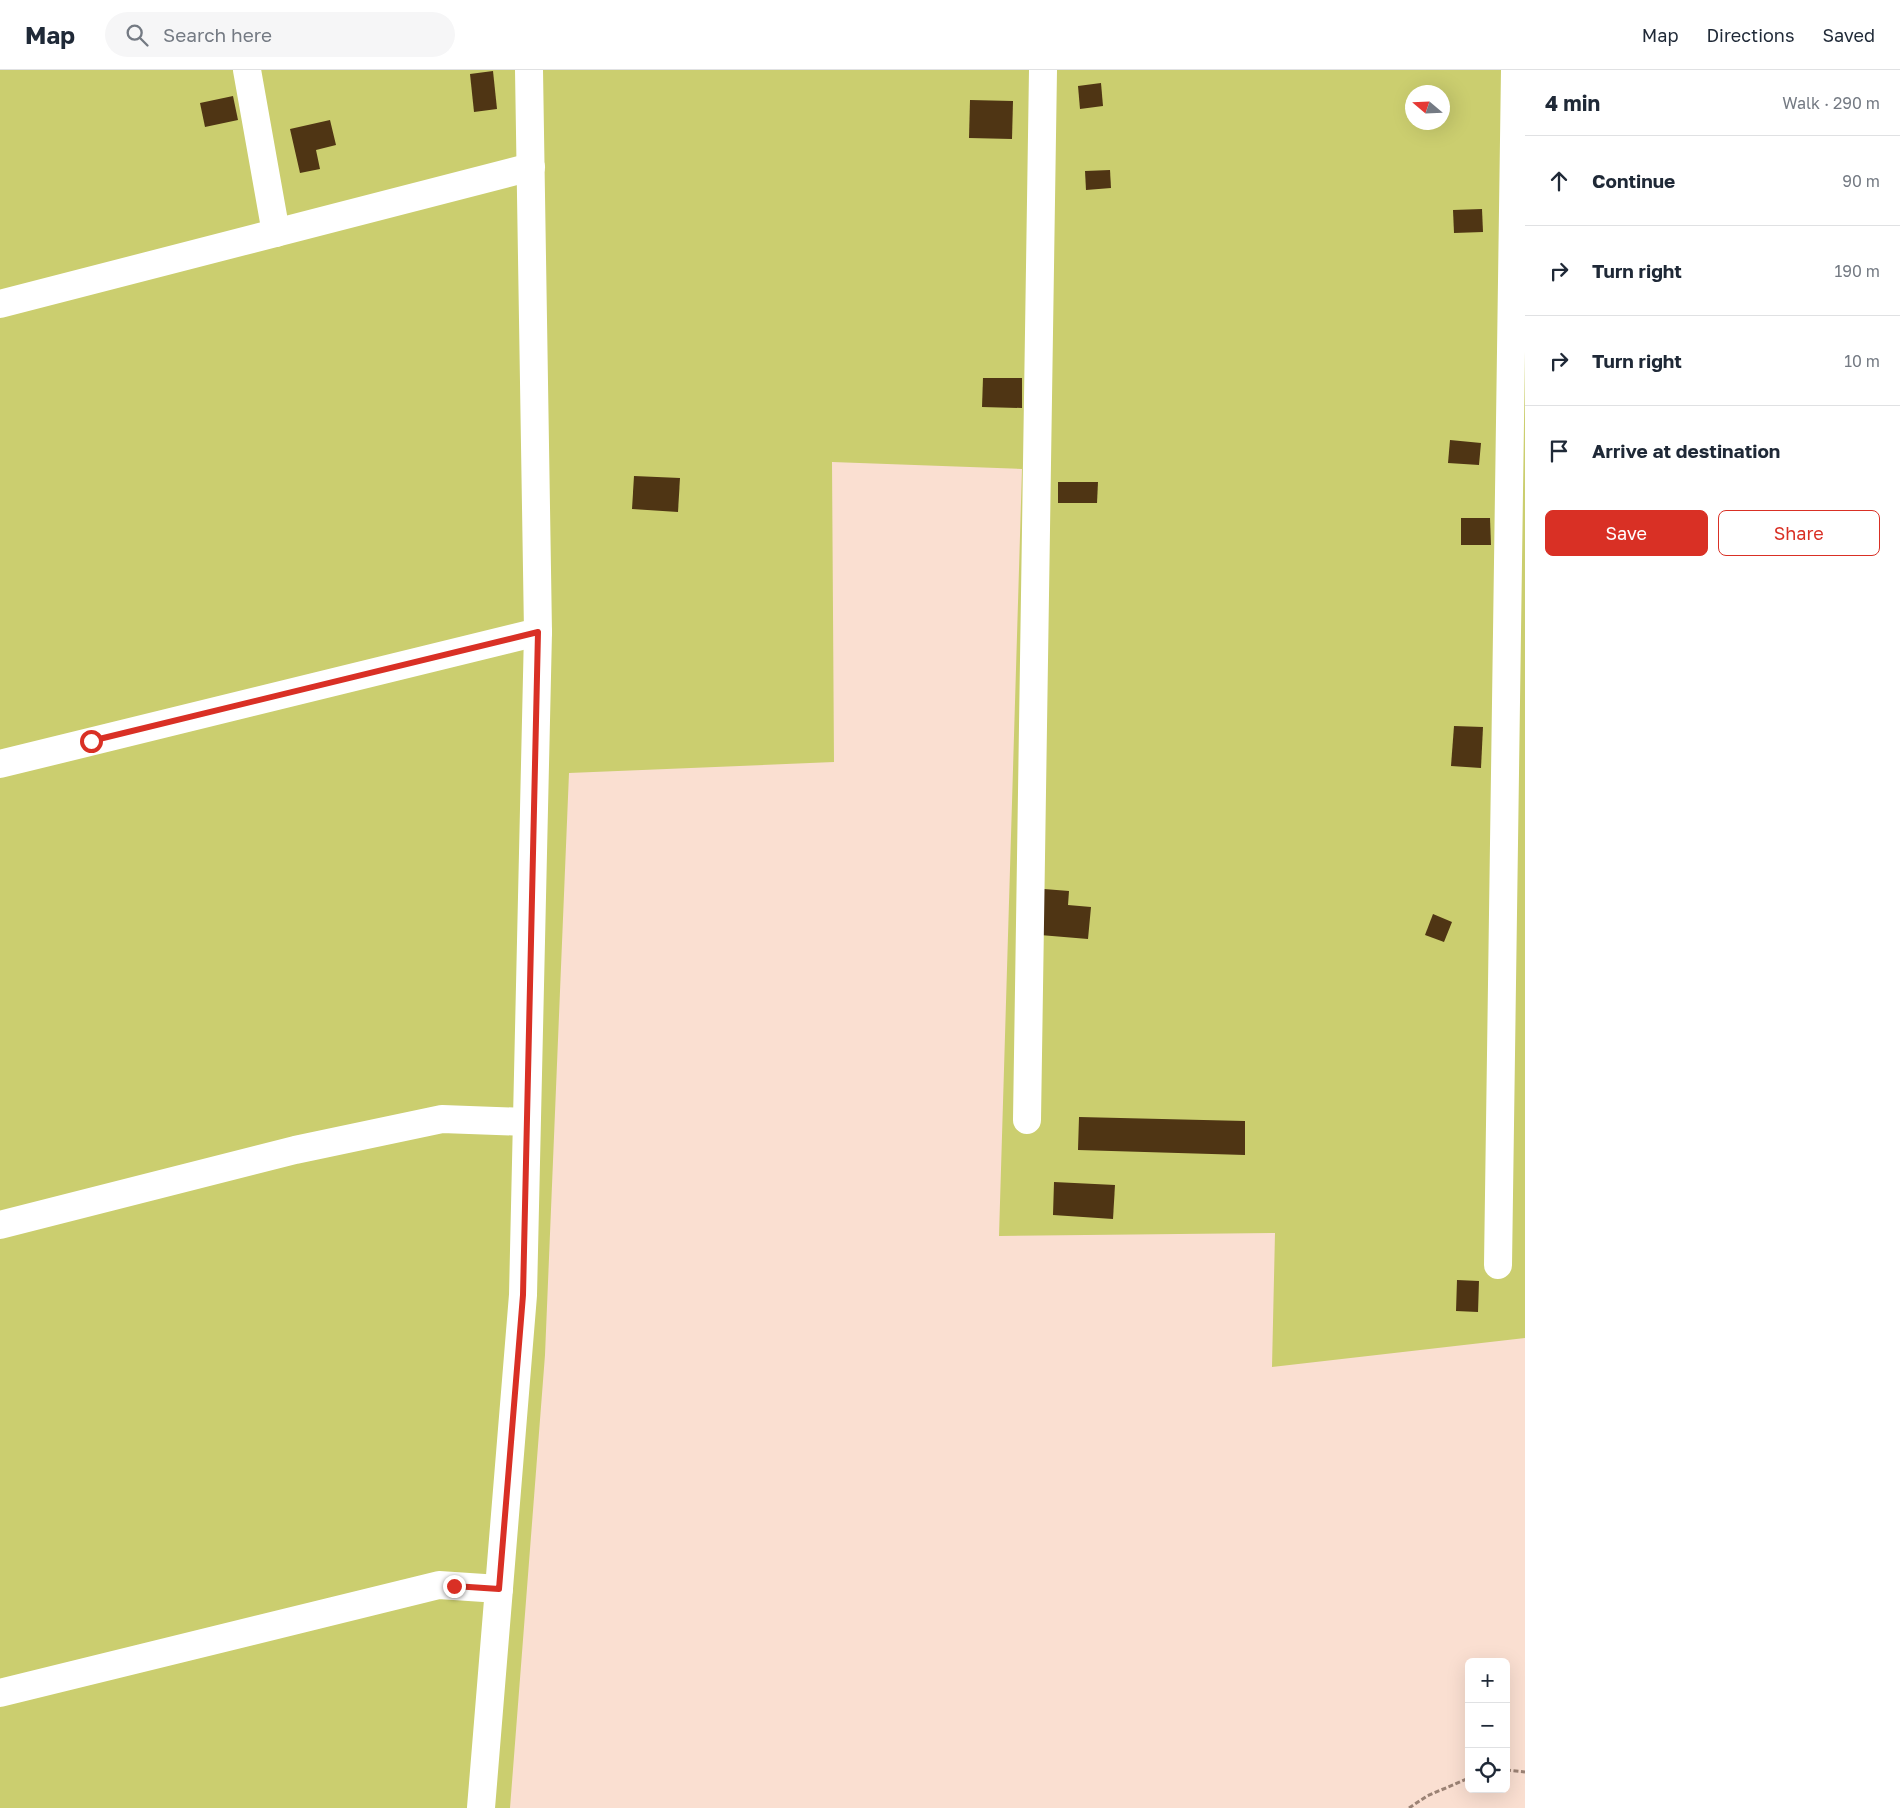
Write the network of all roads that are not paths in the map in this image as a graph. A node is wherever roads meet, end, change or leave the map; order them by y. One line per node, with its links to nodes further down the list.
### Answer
1 (247, 70): 6 (street)
2 (529, 70): 5 (street)
3 (1043, 70): 10 (street)
4 (1515, 70): 13 (street)
5 (531, 167): 6 (street); 8 (street)
6 (276, 233): 7 (street)
7 (0, 304)
8 (538, 632): 9 (street); 11 (street)
9 (0, 764)
10 (1027, 1120)
11 (526, 1122): 12 (street); 14 (street)
12 (0, 1225)
13 (1498, 1265)
14 (499, 1589): 15 (street); 16 (street)
15 (0, 1693)
16 (481, 1808)

